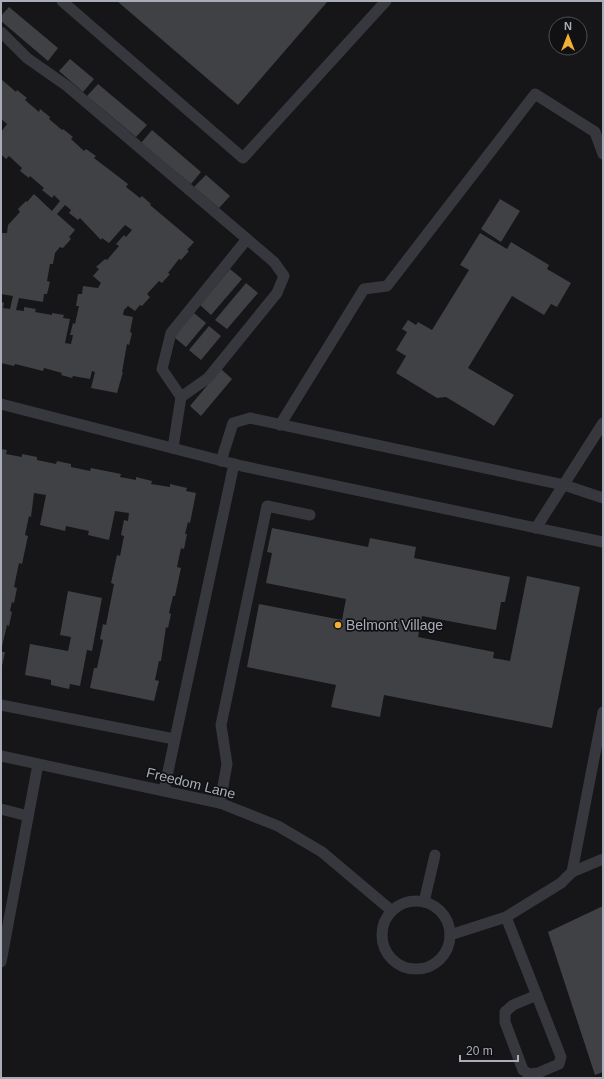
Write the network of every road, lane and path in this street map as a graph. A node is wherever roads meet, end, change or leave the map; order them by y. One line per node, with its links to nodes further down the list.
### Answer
1 (62, 1): 2 (lane)
2 (386, 1)
3 (1, 32): 5 (lane)
4 (603, 154): 9 (lane)
5 (247, 239): 6 (lane); 6 (lane)
6 (181, 398): 10 (lane)
7 (1, 404): 10 (lane)
8 (603, 423): 13 (lane)
9 (280, 425): 11 (lane); 13 (lane)
10 (173, 448): 11 (lane)
11 (221, 461): 12 (lane)
12 (234, 464): 16 (lane); 20 (lane)
13 (564, 486): 14 (lane); 16 (lane)
14 (603, 498)
15 (310, 515): 26 (lane)
16 (536, 528): 17 (lane)
17 (603, 542)
18 (1, 705): 20 (lane)
19 (603, 712): 22 (lane)
20 (174, 739): 25 (lane)
21 (1, 756): 23 (lane, Freedom Lane)
22 (593, 760): 24 (lane); 31 (lane)
23 (38, 764): 25 (lane, Freedom Lane); 28 (lane)
24 (603, 766)
25 (164, 790): 26 (lane, Freedom Lane)
26 (220, 803): 33 (lane, Freedom Lane)
27 (1, 809): 28 (lane)
28 (28, 816): 36 (lane)
29 (434, 855): 32 (lane)
30 (603, 860): 31 (lane)
31 (572, 872): 34 (lane)
32 (424, 902): 33 (lane); 35 (lane)
33 (392, 911): 35 (lane)
34 (506, 917): 35 (lane); 37 (lane)
35 (450, 935)
36 (1, 962)
37 (537, 995): 37 (lane)

